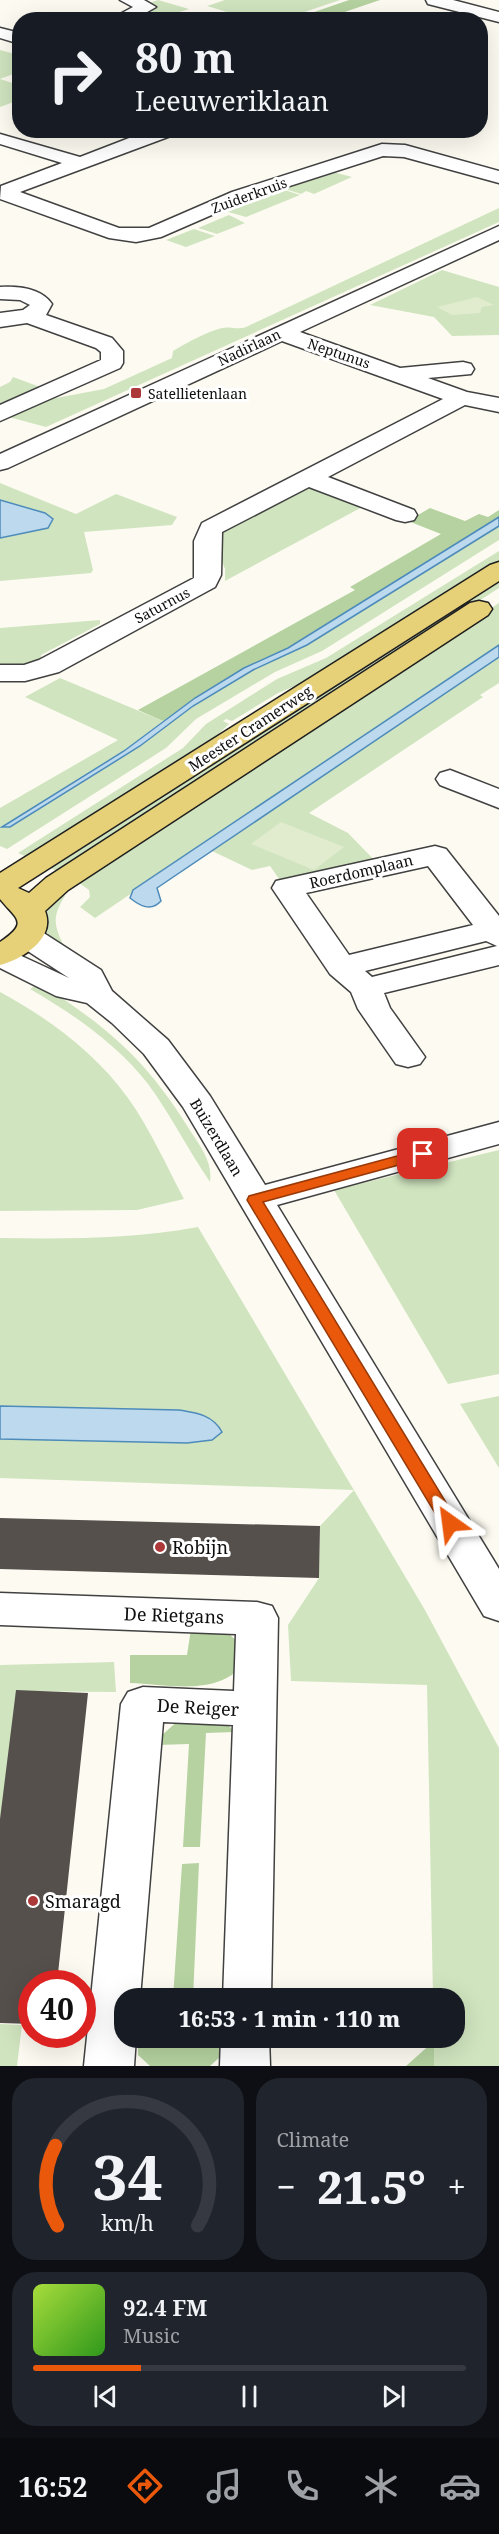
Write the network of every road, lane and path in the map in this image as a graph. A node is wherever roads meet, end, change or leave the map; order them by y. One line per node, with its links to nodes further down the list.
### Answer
1 (128, 0): 3 (street)
2 (434, 0): 4 (street)
3 (136, 12)
4 (494, 13)
5 (148, 138): 7 (street, Zuiderkruis)
6 (3, 139): 7 (street)
7 (81, 163): 9 (street, Zuiderkruis)
8 (499, 177): 9 (street, Zuiderkruis)
9 (4, 189)
10 (499, 232): 14 (street, Nadirlaan)
11 (0, 293): 12 (street)
12 (29, 316): 13 (street); 19 (street)
13 (0, 320)
14 (281, 333): 16 (street, Neptunus); 21 (street, Nadirlaan)
15 (464, 369): 16 (street, Neptunus)
16 (397, 373): 17 (street, Neptunus)
17 (462, 399): 18 (street, Neptunus); 23 (street, Saturnus)
18 (499, 405)
19 (0, 414)
20 (0, 424): 21 (street)
21 (44, 442): 22 (street, Nadirlaan)
22 (0, 463)
23 (308, 478): 24 (street); 27 (street, Saturnus)
24 (405, 515)
25 (499, 570): 30 (main road, Meester Cramerweg)
26 (499, 596): 32 (main road, Meester Cramerweg)
27 (0, 673)
28 (450, 779): 29 (street)
29 (499, 799)
30 (0, 886)
31 (0, 891): 32 (main road)
32 (29, 923): 34 (main road, Meester Cramerweg); 37 (street, Buizerdlaan)
33 (498, 937): 35 (street); 35 (street, Roerdomplaan); 36 (street)
34 (0, 956): 37 (street, Buizerdlaan)
35 (341, 967): 36 (street, Roerdomplaan)
36 (366, 988): 38 (street, Roerdomplaan)
37 (98, 996): 40 (street, Buizerdlaan)
38 (408, 1057)
39 (499, 1133): 40 (street)
40 (254, 1200): 41 (street, Buizerdlaan)
41 (499, 1605)
42 (0, 1609): 43 (street, De Rietgans)
43 (256, 1709): 44 (street, De Reiger); 46 (street, De Reiger)
44 (247, 1988)
45 (245, 2048): 47 (street)
46 (109, 2066)
47 (244, 2066)

